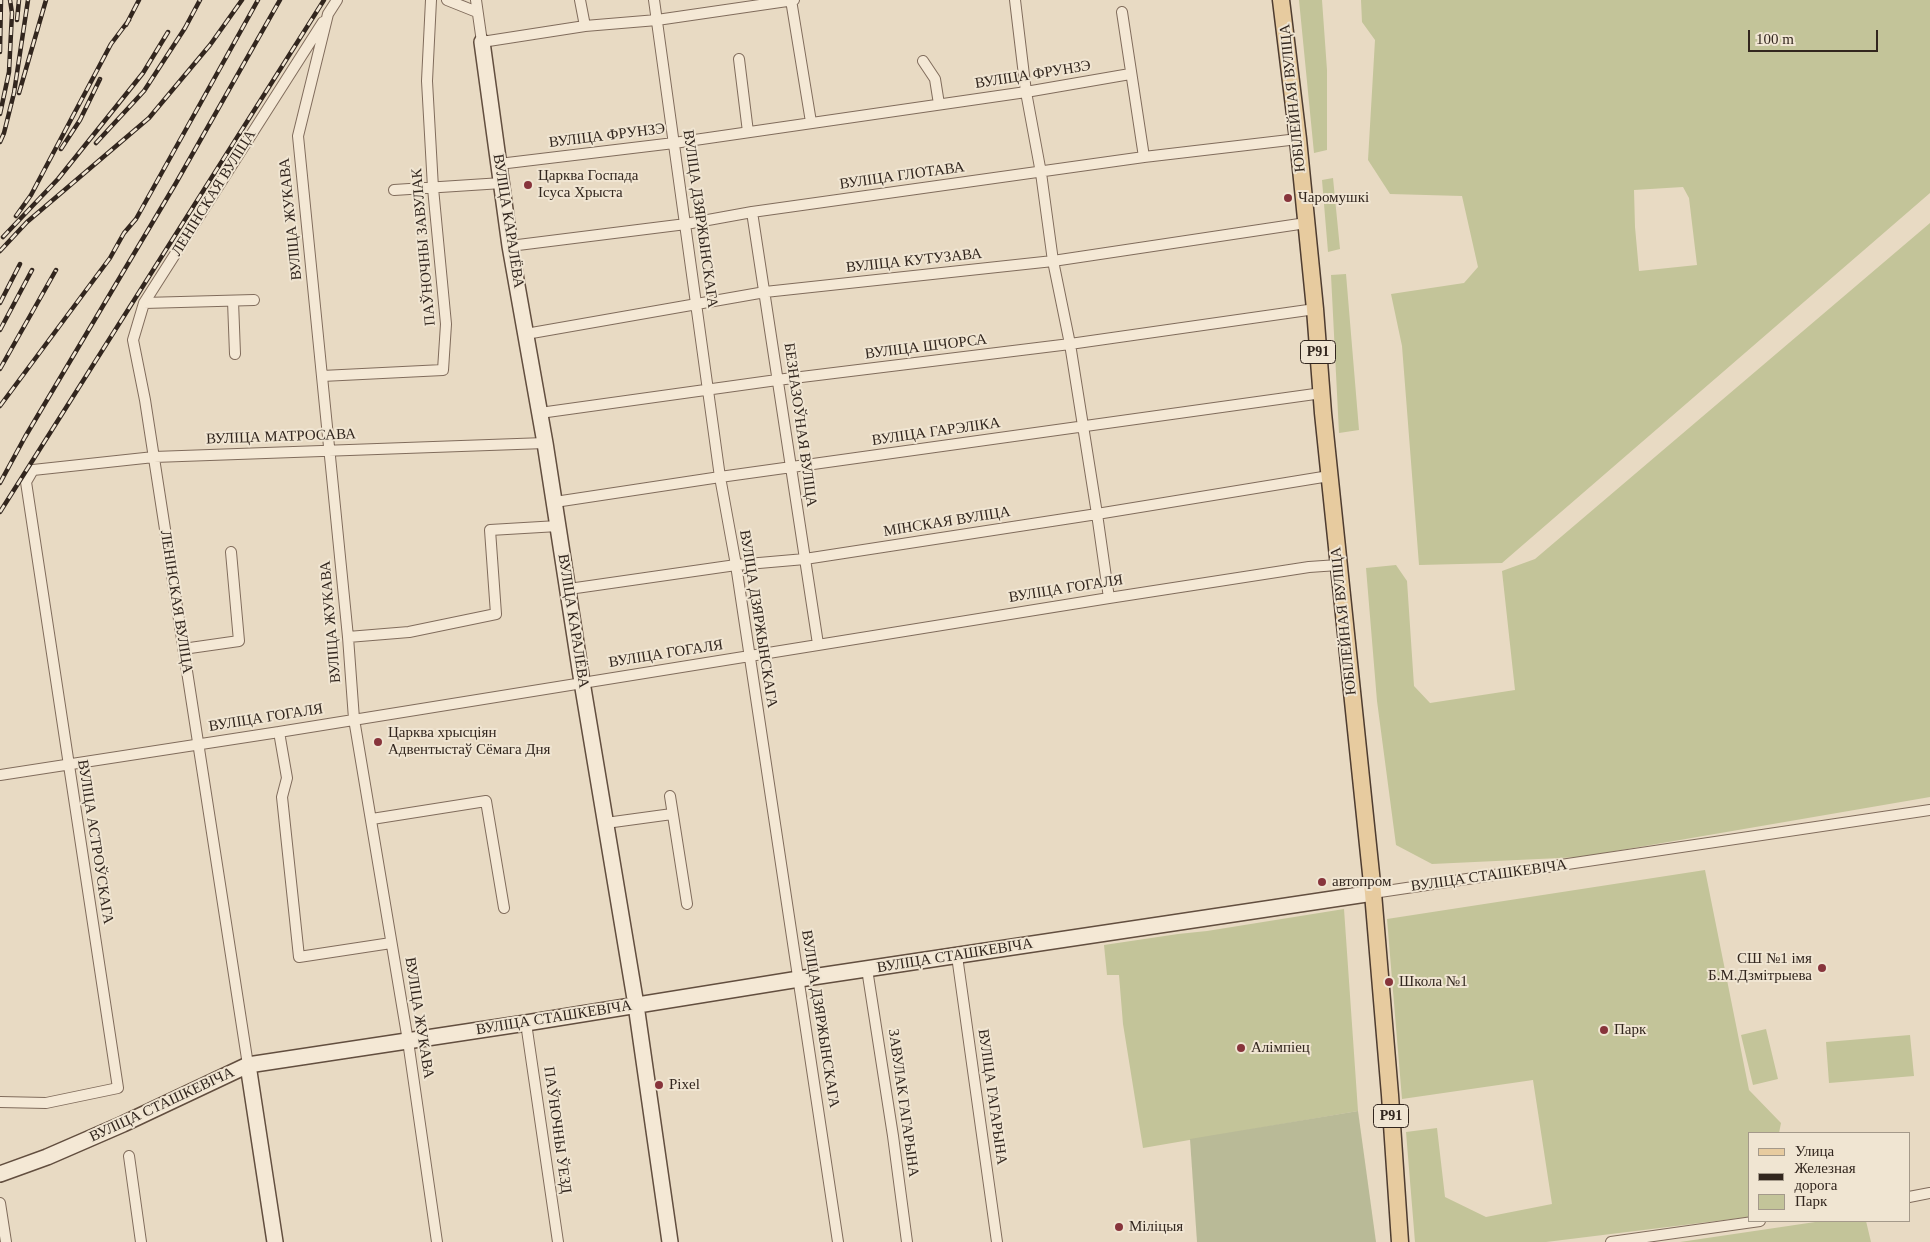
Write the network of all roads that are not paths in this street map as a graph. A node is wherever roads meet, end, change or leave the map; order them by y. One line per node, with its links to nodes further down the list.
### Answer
1 (337, 0): 12 (street, ВУЛІЦА ЖУКАВА)
2 (432, 0): 29 (street, ПАЎНОЧНЫ ЗАВУЛАК)
3 (448, 0): 10 (street)
4 (476, 0): 10 (street, ВУЛІЦА КАРАЛЁВА)
5 (580, 0): 14 (street)
6 (654, 0): 13 (street, ВУЛІЦА ДЗЯРЖЫНСКАГА)
7 (792, 0): 13 (street); 21 (street)
8 (1015, 0): 19 (street)
9 (1282, 0): 23 (main road, ЮБІЛЕЙНАЯ ВУЛІЦА / Р91)
10 (477, 12): 15 (street, ВУЛІЦА КАРАЛЁВА)
11 (1122, 12): 18 (street)
12 (328, 14): 39 (street, ЛЕНІНСКАЯ ВУЛІЦА); 45 (street, ВУЛІЦА ЖУКАВА)
13 (657, 20): 14 (street); 24 (street, ВУЛІЦА ДЗЯРЖЫНСКАГА)
14 (585, 26): 15 (street)
15 (482, 42): 26 (main road, ВУЛІЦА КАРАЛЁВА)
16 (739, 58): 22 (street)
17 (923, 61): 20 (street)
18 (1130, 74): 19 (street, ВУЛІЦА ФРУНЗЭ); 25 (street)
19 (1026, 92): 20 (street, ВУЛІЦА ФРУНЗЭ); 27 (street)
20 (940, 104): 21 (street, ВУЛІЦА ФРУНЗЭ)
21 (811, 122): 22 (street, ВУЛІЦА ФРУНЗЭ)
22 (748, 132): 24 (street, ВУЛІЦА ФРУНЗЭ)
23 (1298, 139): 25 (street, ВУЛІЦА ГЛОТАВА); 32 (main road, ЮБІЛЕЙНАЯ ВУЛІЦА / Р91)
24 (674, 143): 26 (street, ВУЛІЦА ФРУНЗЭ); 33 (street, ВУЛІЦА ДЗЯРЖЫНСКАГА)
25 (1144, 157): 27 (street, ВУЛІЦА ГЛОТАВА)
26 (498, 164): 28 (main road, ВУЛІЦА КАРАЛЁВА)
27 (1041, 173): 31 (street, ВУЛІЦА ГЛОТАВА); 35 (street)
28 (502, 184): 29 (street); 34 (main road, ВУЛІЦА КАРАЛЁВА)
29 (433, 188): 30 (street); 45 (street, ПАЎНОЧНЫ ЗАВУЛАК)
30 (394, 190)
31 (752, 212): 33 (street, ВУЛІЦА ГЛОТАВА); 36 (street, БЕЗНАЗОЎНАЯ ВУЛІЦА)
32 (1306, 222): 35 (street, ВУЛІЦА КУТУЗАВА); 41 (main road, ЮБІЛЕЙНАЯ ВУЛІЦА / Р91)
33 (686, 224): 34 (street, ВУЛІЦА ГЛОТАВА); 40 (street, ВУЛІЦА ДЗЯРЖЫНСКАГА)
34 (510, 246): 42 (main road, ВУЛІЦА КАРАЛЁВА)
35 (1053, 261): 36 (street, ВУЛІЦА КУТУЗАВА); 43 (street)
36 (765, 292): 40 (street, ВУЛІЦА КУТУЗАВА); 46 (street, БЕЗНАЗОЎНАЯ ВУЛІЦА)
37 (232, 300): 38 (street); 39 (street); 44 (street)
38 (254, 300)
39 (144, 303): 53 (street, ЛЕНІНСКАЯ ВУЛІЦА)
40 (696, 303): 42 (street, ВУЛІЦА КУТУЗАВА); 47 (street, ВУЛІЦА ДЗЯРЖЫНСКАГА)
41 (1315, 309): 43 (street, ВУЛІЦА ШЧОРСА); 48 (main road, ЮБІЛЕЙНАЯ ВУЛІЦА / Р91)
42 (526, 334): 49 (main road, ВУЛІЦА КАРАЛЁВА)
43 (1070, 344): 46 (street, ВУЛІЦА ШЧОРСА); 50 (street)
44 (235, 354)
45 (322, 376): 52 (street, ВУЛІЦА ЖУКАВА)
46 (777, 380): 47 (street, ВУЛІЦА ШЧОРСА); 54 (street, БЕЗНАЗОЎНАЯ ВУЛІЦА)
47 (708, 391): 49 (street, ВУЛІЦА ШЧОРСА); 55 (street, ВУЛІЦА ДЗЯРЖЫНСКАГА)
48 (1322, 393): 50 (street, ВУЛІЦА ГАРЭЛІКА); 56 (main road, ЮБІЛЕЙНАЯ ВУЛІЦА / Р91)
49 (540, 413): 51 (main road, ВУЛІЦА КАРАЛЁВА)
50 (1083, 428): 54 (street, ВУЛІЦА ГАРЭЛІКА); 59 (street)
51 (545, 443): 52 (street, ВУЛІЦА МАТРОСАВА); 58 (main road, ВУЛІЦА КАРАЛЁВА)
52 (329, 450): 53 (street, ВУЛІЦА МАТРОСАВА); 67 (street, ВУЛІЦА ЖУКАВА)
53 (154, 457): 57 (street, ВУЛІЦА МАТРОСАВА); 69 (street, ЛЕНІНСКАЯ ВУЛІЦА)
54 (790, 467): 55 (street, ВУЛІЦА ГАРЭЛІКА); 62 (street, БЕЗНАЗОЎНАЯ ВУЛІЦА)
55 (720, 476): 58 (street, ВУЛІЦА ГАРЭЛІКА); 64 (street, ВУЛІЦА ДЗЯРЖЫНСКАГА)
56 (1329, 476): 59 (street, МІНСКАЯ ВУЛІЦА); 63 (main road, ЮБІЛЕЙНАЯ ВУЛІЦА / Р91)
57 (26, 482): 75 (street, ВУЛІЦА АСТРОЎСКАГА)
58 (555, 502): 60 (main road, ВУЛІЦА КАРАЛЁВА)
59 (1097, 514): 62 (street, МІНСКАЯ ВУЛІЦА); 66 (street)
60 (558, 526): 65 (main road, ВУЛІЦА КАРАЛЁВА); 67 (street)
61 (231, 552): 69 (street)
62 (805, 559): 64 (street, МІНСКАЯ ВУЛІЦА); 68 (street, БЕЗНАЗОЎНАЯ ВУЛІЦА)
63 (1338, 565): 66 (street, ВУЛІЦА ГОГАЛЯ); 82 (main road, ЮБІЛЕЙНАЯ ВУЛІЦА / Р91)
64 (736, 566): 65 (street, МІНСКАЯ ВУЛІЦА); 70 (street, ВУЛІЦА ДЗЯРЖЫНСКАГА)
65 (569, 589): 71 (main road, ВУЛІЦА КАРАЛЁВА)
66 (1109, 598): 68 (street, ВУЛІЦА ГОГАЛЯ)
67 (348, 637): 72 (street, ВУЛІЦА ЖУКАВА)
68 (818, 644): 70 (street, ВУЛІЦА ГОГАЛЯ)
69 (183, 649): 74 (street, ЛЕНІНСКАЯ ВУЛІЦА)
70 (748, 656): 71 (street, ВУЛІЦА ГОГАЛЯ); 88 (street, ВУЛІЦА ДЗЯРЖЫНСКАГА)
71 (582, 682): 72 (street, ВУЛІЦА ГОГАЛЯ); 81 (main road, ВУЛІЦА КАРАЛЁВА)
72 (354, 719): 73 (street, ВУЛІЦА ГОГАЛЯ); 80 (street, ВУЛІЦА ЖУКАВА)
73 (279, 732): 74 (street, ВУЛІЦА ГОГАЛЯ); 85 (street)
74 (198, 744): 75 (street, ВУЛІЦА ГОГАЛЯ); 92 (street, ЛЕНІНСКАЯ ВУЛІЦА)
75 (68, 764): 76 (street, ВУЛІЦА ГОГАЛЯ); 93 (street, ВУЛІЦА АСТРОЎСКАГА)
76 (0, 775)
77 (670, 796): 79 (street)
78 (1930, 810): 82 (street, ВУЛІЦА СТАШКЕВІЧА)
79 (672, 814): 81 (street); 83 (street)
80 (372, 820): 84 (street); 85 (street, ВУЛІЦА ЖУКАВА)
81 (606, 823): 89 (main road, ВУЛІЦА КАРАЛЁВА)
82 (1373, 893): 86 (main road, ВУЛІЦА СТАШКЕВІЧА); 109 (main road, ЮБІЛЕЙНАЯ ВУЛІЦА / Р91)
83 (687, 904)
84 (504, 908)
85 (391, 943): 91 (street, ВУЛІЦА ЖУКАВА)
86 (957, 956): 87 (main road, ВУЛІЦА СТАШКЕВІЧА); 108 (street, ВУЛІЦА ГАГАРЫНА)
87 (868, 969): 88 (main road, ВУЛІЦА СТАШКЕВІЧА); 107 (street, ЗАВУЛАК ГАГАРЫНА)
88 (799, 979): 89 (main road, ВУЛІЦА СТАШКЕВІЧА); 106 (street, ВУЛІЦА ДЗЯРЖЫНСКАГА)
89 (636, 1004): 90 (main road, ВУЛІЦА СТАШКЕВІЧА); 105 (main road, ВУЛІЦА КАРАЛЁВА)
90 (526, 1023): 91 (main road, ВУЛІЦА СТАШКЕВІЧА); 104 (street, ПАЎНОЧНЫ ЎЕЗД)
91 (408, 1041): 92 (main road, ВУЛІЦА СТАШКЕВІЧА); 103 (street, ВУЛІЦА ЖУКАВА)
92 (248, 1065): 95 (main road, ВУЛІЦА СТАШКЕВІЧА); 102 (main road, ЛЕНІНСКАЯ ВУЛІЦА)
93 (0, 1102)
94 (128, 1156): 101 (street)
95 (0, 1174)
96 (1930, 1193): 97 (street)
97 (1910, 1197)
98 (0, 1203): 100 (street)
99 (1753, 1222): 110 (street)
100 (6, 1242)
101 (141, 1242)
102 (275, 1242)
103 (437, 1242)
104 (558, 1242)
105 (670, 1242)
106 (838, 1242)
107 (907, 1242)
108 (998, 1242)
109 (1400, 1242)
110 (1611, 1242)

